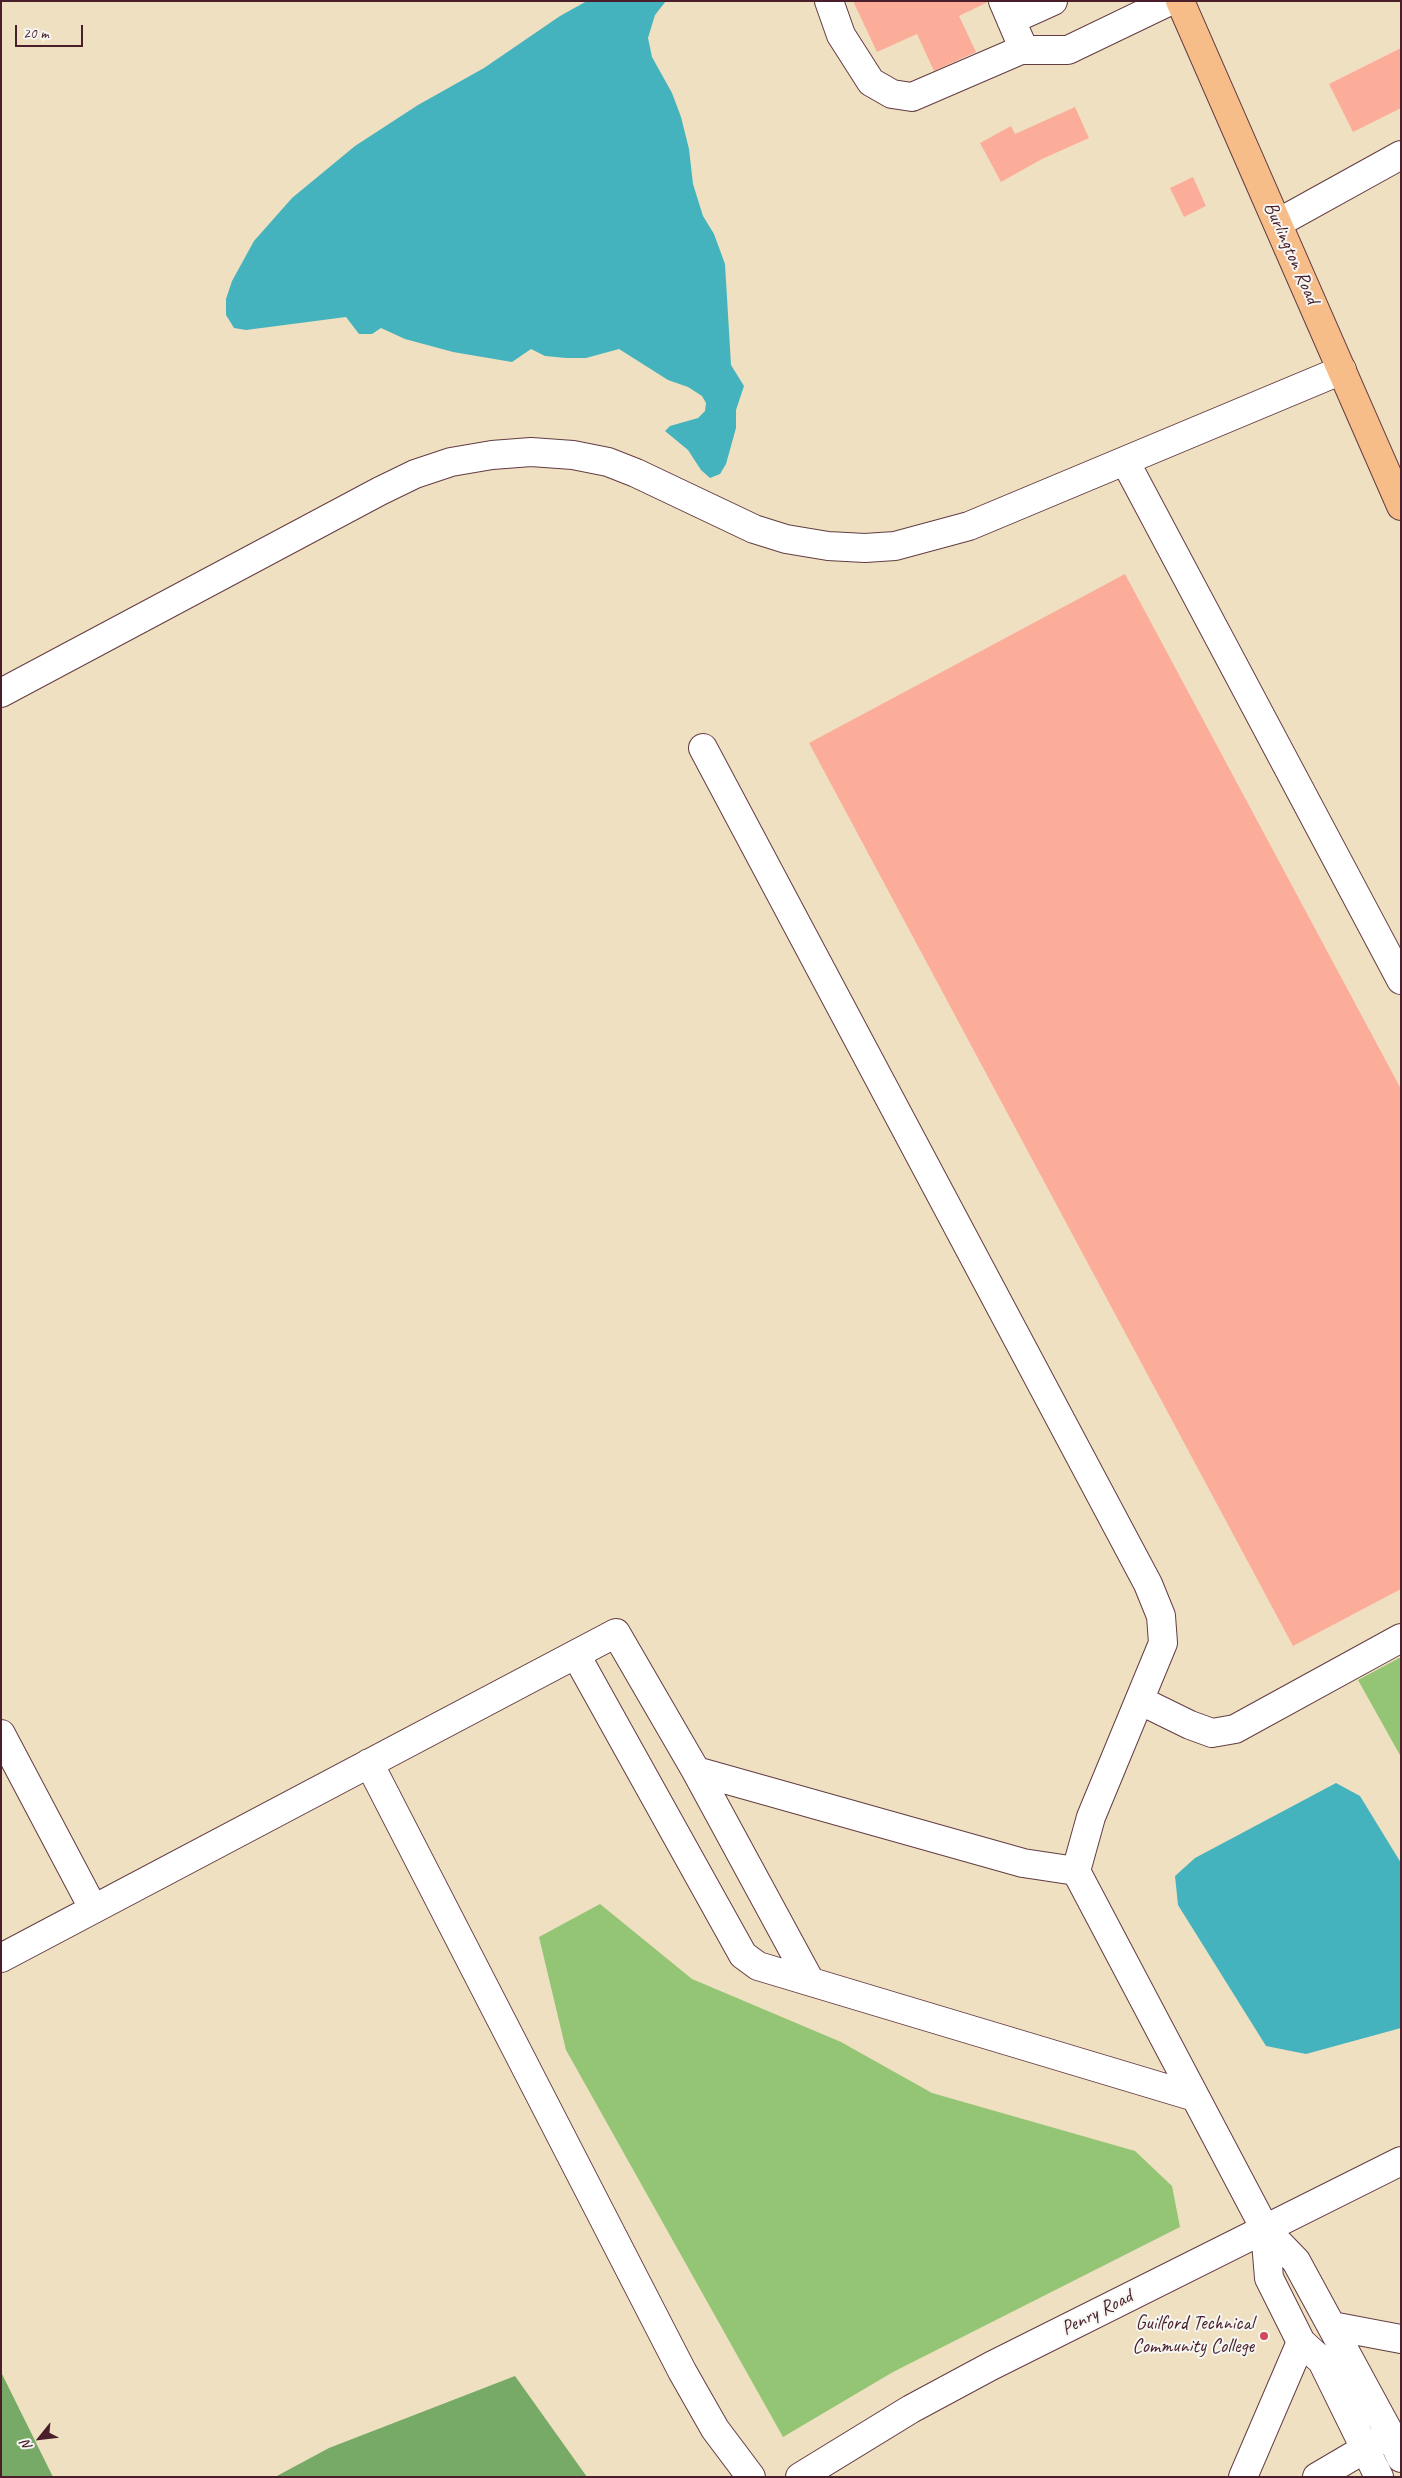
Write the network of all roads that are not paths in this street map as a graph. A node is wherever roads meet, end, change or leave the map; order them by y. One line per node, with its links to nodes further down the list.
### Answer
1 (829, 1): 6 (street)
2 (1054, 1): 5 (street)
3 (1170, 1): 6 (street)
4 (1180, 1): 8 (highway, Burlington Road)
5 (1007, 11): 6 (street)
6 (1024, 50)
7 (1401, 155): 8 (street)
8 (1278, 223): 9 (highway, Burlington Road)
9 (1342, 370): 10 (street); 11 (highway, Burlington Road)
10 (1125, 461): 12 (street); 14 (street)
11 (1401, 506)
12 (1, 692)
13 (702, 748): 17 (street)
14 (1401, 980)
15 (1401, 1638): 17 (street)
16 (576, 1655): 19 (street); 20 (street); 24 (street)
17 (1141, 1701): 21 (street)
18 (1, 1734): 22 (street)
19 (369, 1763): 22 (street); 33 (street)
20 (696, 1771): 21 (street); 24 (street)
21 (1076, 1871): 25 (street)
22 (93, 1908): 23 (street)
23 (1, 1958)
24 (810, 1981): 25 (street)
25 (1195, 2097): 27 (street)
26 (1401, 2160): 27 (street, Penry Road)
27 (1265, 2229): 28 (street); 30 (street); 34 (street, Penry Road)
28 (1332, 2326): 29 (street); 31 (street)
29 (1401, 2340)
30 (1301, 2342): 32 (street); 35 (street)
31 (1397, 2440): 32 (street)
32 (1365, 2449): 36 (street); 37 (street)
33 (751, 2477)
34 (800, 2477)
35 (1243, 2477)
36 (1318, 2477)
37 (1378, 2477)

